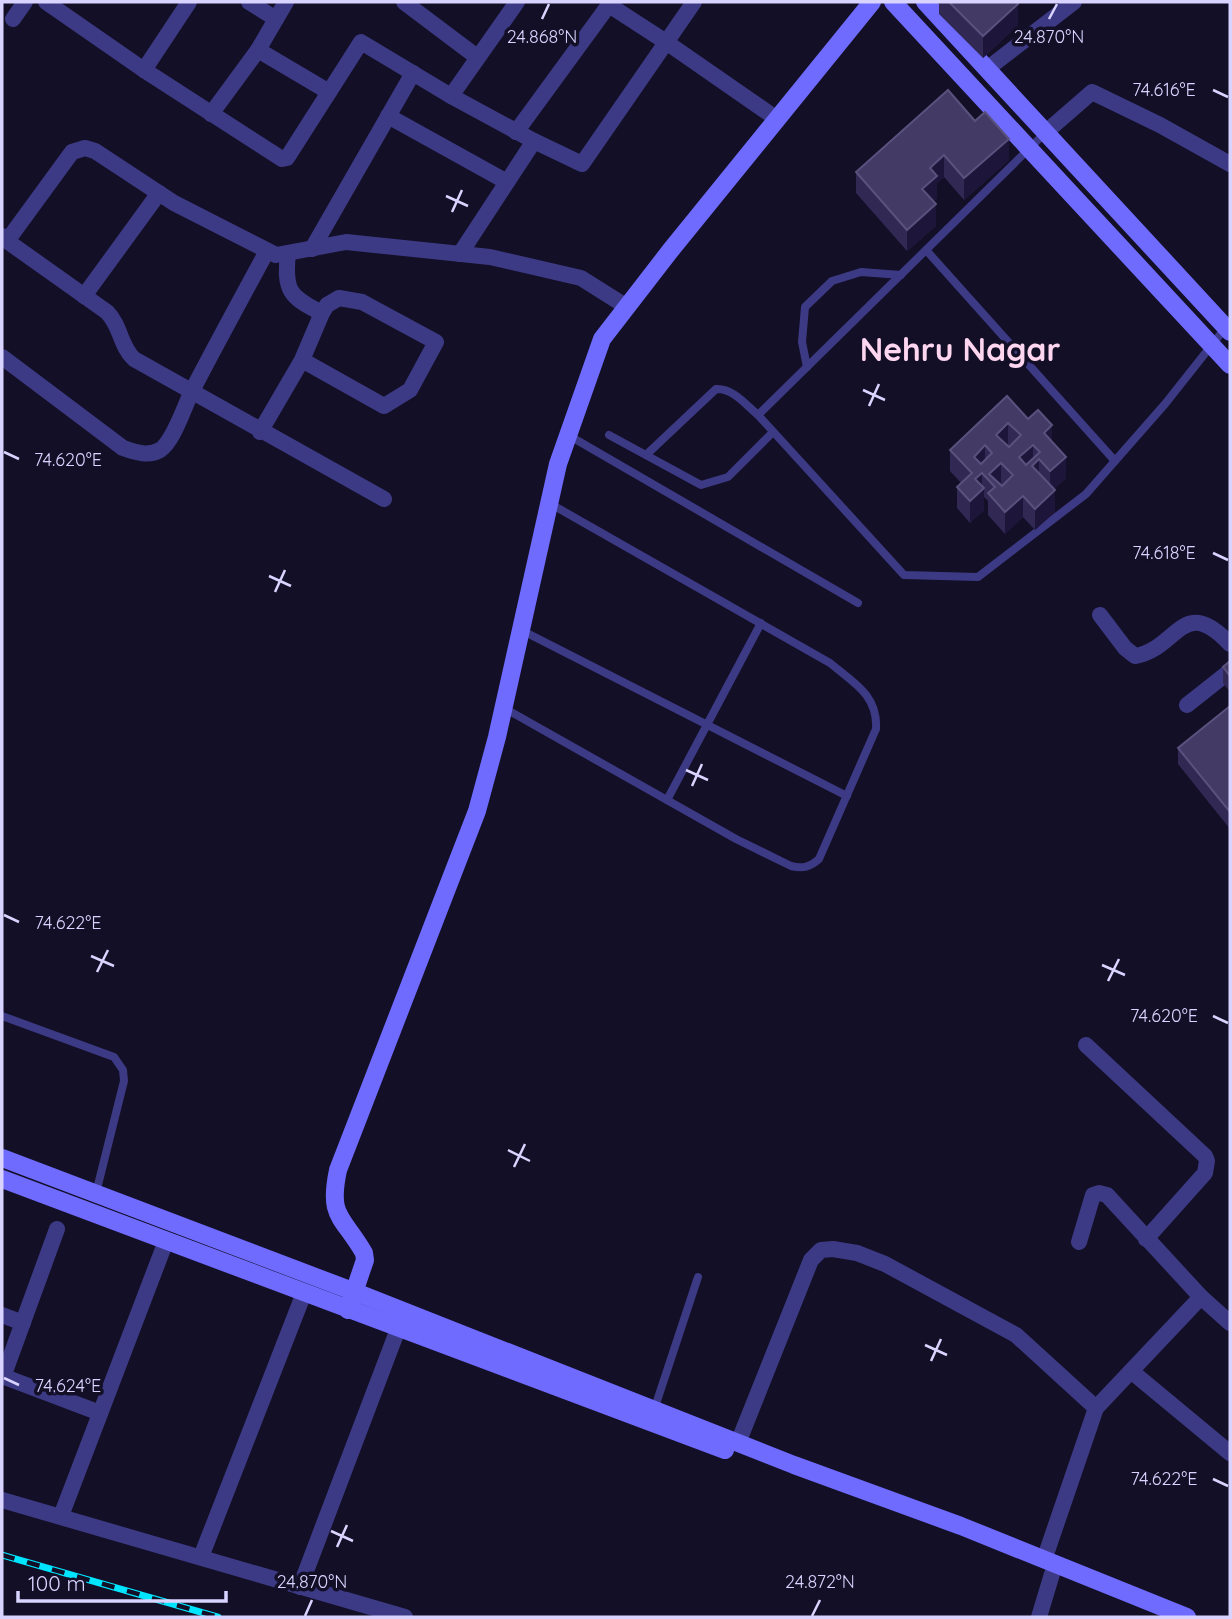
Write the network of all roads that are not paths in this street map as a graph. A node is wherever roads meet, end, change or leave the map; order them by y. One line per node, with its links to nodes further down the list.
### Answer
1 (25, 2): 14 (street)
2 (46, 2): 20 (street)
3 (249, 2): 15 (street)
4 (286, 2): 15 (street)
5 (404, 2): 18 (street)
6 (517, 2): 18 (street)
7 (694, 2): 16 (street)
8 (872, 2): 26 (main road)
9 (893, 2): 30 (main road)
10 (926, 2): 19 (main road)
11 (1074, 2): 19 (street)
12 (610, 3): 16 (street); 27 (street)
13 (183, 4): 20 (street)
14 (13, 19)
15 (275, 19): 17 (street)
16 (666, 42): 26 (street); 29 (street)
17 (258, 50): 22 (street); 24 (street)
18 (477, 57): 23 (street)
19 (987, 69): 28 (main road)
20 (144, 70): 24 (street)
21 (413, 72): 22 (street); 23 (street); 25 (street)
22 (329, 92): 24 (street)
23 (451, 96): 27 (street)
24 (211, 114)
25 (388, 116): 32 (street); 35 (street)
26 (777, 119): 42 (main road)
27 (516, 132): 29 (street)
28 (1046, 132): 30 (lane); 31 (street); 44 (main road)
29 (534, 141): 32 (street)
30 (1029, 149): 36 (lane); 45 (main road)
31 (1230, 164)
32 (507, 182): 39 (street)
33 (159, 193): 34 (street); 37 (street); 41 (street)
34 (4, 239): 41 (street)
35 (312, 248): 38 (street); 39 (street)
36 (926, 250): 40 (lane); 57 (lane)
37 (267, 251): 38 (street); 50 (street)
38 (288, 253): 43 (street)
39 (460, 254): 42 (street)
40 (901, 275): 49 (lane); 49 (lane)
41 (84, 296): 50 (street)
42 (627, 307): 54 (main road)
43 (322, 313): 47 (street); 47 (street)
44 (1228, 330): 45 (lane)
45 (1211, 345): 48 (main road); 57 (lane)
46 (2, 357): 50 (street)
47 (302, 360): 52 (street)
48 (1230, 365)
49 (807, 367): 51 (lane)
50 (191, 392): 52 (street)
51 (758, 415): 53 (lane); 56 (lane)
52 (260, 432): 58 (street)
53 (773, 432): 56 (lane); 57 (lane)
54 (568, 435): 59 (main road); 60 (lane)
55 (610, 435): 56 (lane)
56 (646, 455)
57 (1115, 461)
58 (384, 499)
59 (549, 503): 62 (lane); 63 (main road)
60 (858, 603)
61 (1100, 615): 64 (street)
62 (761, 623): 68 (lane); 69 (lane)
63 (521, 630): 67 (main road); 68 (lane)
64 (1230, 644)
65 (1230, 671): 66 (street)
66 (1187, 705)
67 (503, 708): 70 (lane); 81 (main road)
68 (707, 725): 69 (lane); 70 (lane)
69 (847, 796): 70 (lane)
70 (667, 800)
71 (2, 1016): 75 (lane)
72 (1086, 1045): 77 (street)
73 (2, 1157): 75 (main road)
74 (2, 1180): 78 (main road)
75 (96, 1193): 81 (main road)
76 (57, 1229): 86 (street)
77 (1146, 1239): 79 (street); 83 (street)
78 (166, 1241): 82 (main road); 93 (street)
79 (1079, 1242)
80 (698, 1277): 92 (lane)
81 (355, 1292): 84 (main road); 92 (main road)
82 (304, 1293): 84 (main road); 98 (street)
83 (1201, 1297): 87 (street); 89 (street)
84 (348, 1310): 88 (main road)
85 (2, 1315): 86 (street)
86 (23, 1323): 90 (street)
87 (1230, 1323)
88 (398, 1329): 99 (main road); 100 (street)
89 (1131, 1371): 91 (street); 95 (street)
90 (2, 1377): 93 (street)
91 (1096, 1408): 94 (street); 99 (street)
92 (654, 1410): 94 (main road)
93 (100, 1413): 97 (street)
94 (738, 1443): 99 (main road)
95 (1230, 1453)
96 (2, 1500): 97 (street)
97 (61, 1516): 98 (street)
98 (201, 1558): 100 (street)
99 (1048, 1567): 102 (street); 103 (main road); 104 (main road)
100 (300, 1587): 101 (street)
101 (405, 1617)
102 (1039, 1617)
103 (1159, 1617)
104 (1187, 1617)

